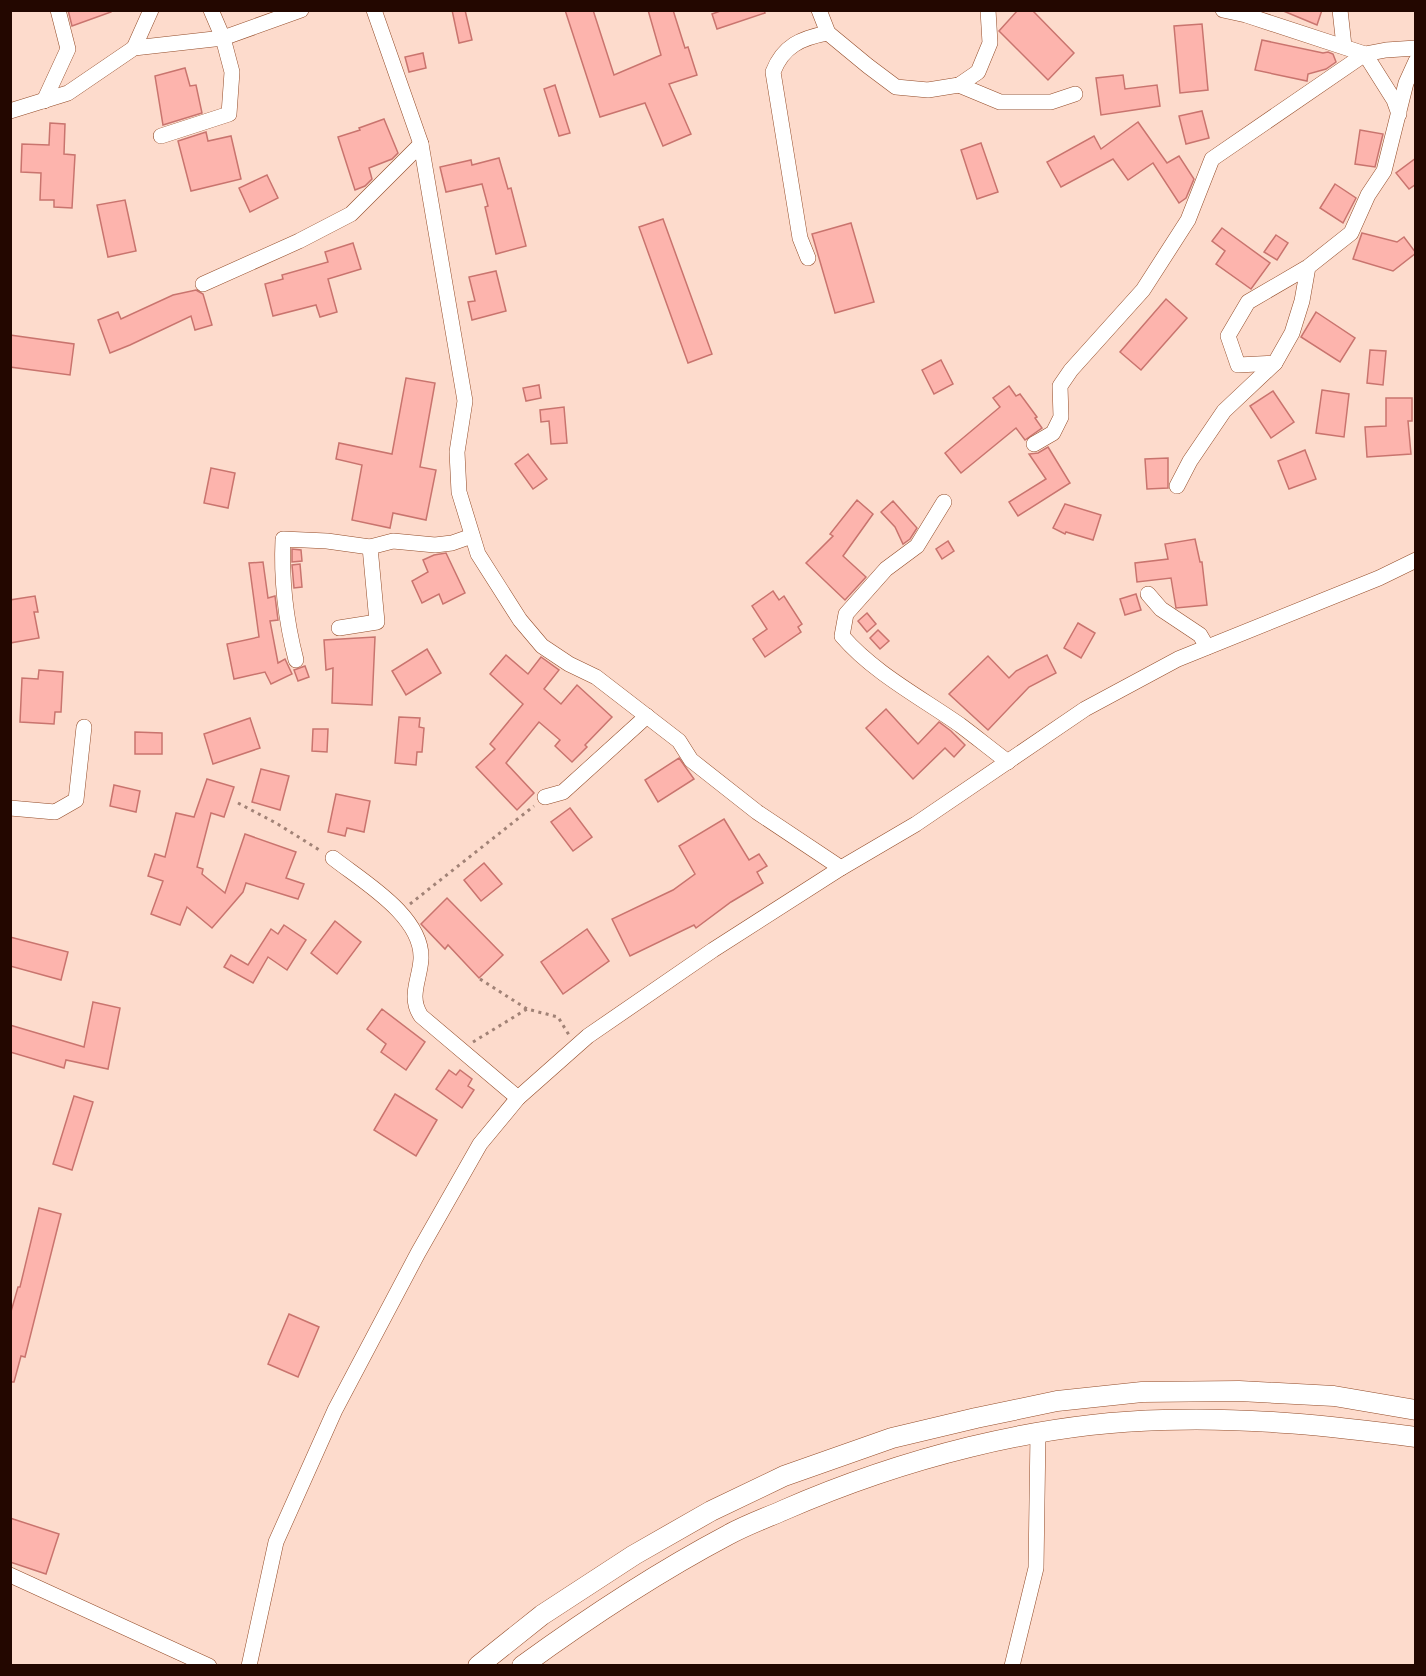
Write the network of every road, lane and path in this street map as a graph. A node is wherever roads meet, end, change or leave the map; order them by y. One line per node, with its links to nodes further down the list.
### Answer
1 (58, 10): 19 (street)
2 (151, 10): 13 (street)
3 (211, 10): 11 (street)
4 (301, 10): 11 (street)
5 (374, 10): 23 (street)
6 (819, 10): 10 (street)
7 (988, 10): 17 (street)
8 (1223, 10): 12 (street)
9 (1340, 10): 12 (street)
10 (828, 33): 17 (street); 24 (street)
11 (223, 38): 13 (street); 22 (street)
12 (1344, 46): 15 (street)
13 (134, 48): 19 (street)
14 (1416, 48): 15 (street)
15 (1365, 54): 21 (street); 28 (street)
16 (1416, 61): 21 (street)
17 (959, 85): 18 (street)
18 (1075, 94)
19 (44, 101): 20 (street)
20 (10, 111)
21 (1399, 114): 25 (street)
22 (160, 136)
23 (421, 144): 26 (street); 31 (street)
24 (807, 258)
25 (1308, 267): 27 (street); 27 (street)
26 (203, 284)
27 (1275, 363): 29 (street)
28 (1034, 444)
29 (1177, 486)
30 (944, 502): 40 (street)
31 (472, 536): 32 (street); 38 (street)
32 (370, 547): 35 (street); 37 (street)
33 (1416, 560): 36 (street)
34 (1148, 594): 36 (street)
35 (339, 628)
36 (1207, 647): 40 (street)
37 (296, 660)
38 (647, 716): 41 (street); 45 (street)
39 (84, 727): 43 (street)
40 (1008, 762): 45 (street)
41 (545, 797): 46 (path)
42 (238, 803): 44 (path)
43 (10, 808)
44 (333, 858): 46 (street)
45 (841, 868): 49 (street)
46 (399, 912): 50 (street)
47 (480, 979): 48 (path)
48 (527, 1009): 49 (path); 50 (path)
49 (576, 1047): 51 (street)
50 (461, 1050): 51 (street)
51 (518, 1098): 57 (street)
52 (1416, 1410): 58 (main road)
53 (1038, 1433): 54 (main road); 59 (main road); 60 (street)
54 (1416, 1437)
55 (10, 1575): 56 (street)
56 (209, 1665)
57 (249, 1665)
58 (478, 1665)
59 (522, 1665)
60 (1012, 1665)

